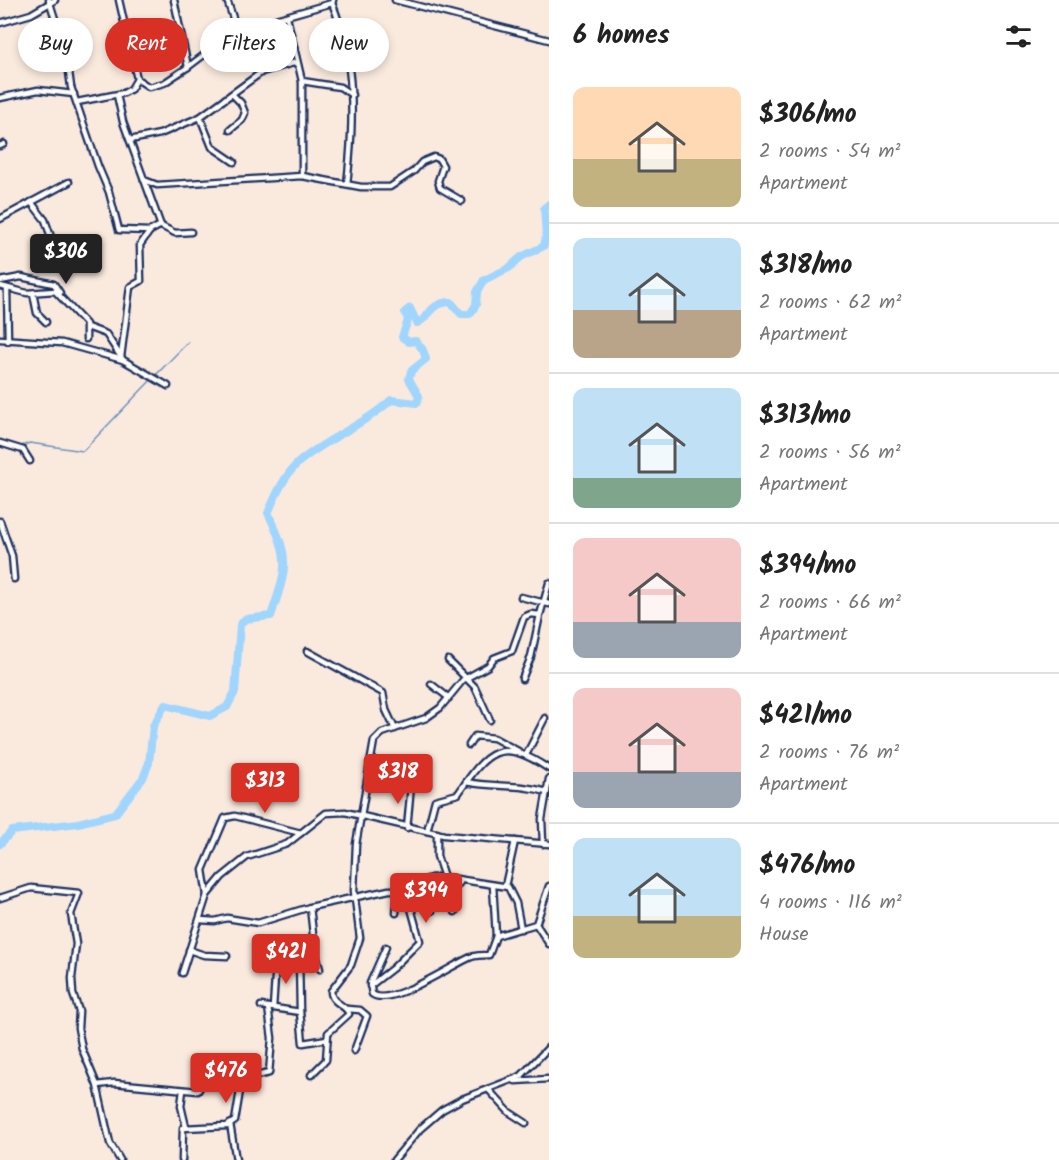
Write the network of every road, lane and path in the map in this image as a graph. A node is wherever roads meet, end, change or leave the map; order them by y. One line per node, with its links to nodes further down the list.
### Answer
1 (119, 0): 18 (street)
2 (174, 0): 8 (street)
3 (227, 0): 9 (street)
4 (395, 0): 12 (street)
5 (51, 1): 11 (street); 22 (street)
6 (333, 2): 7 (street); 25 (street)
7 (287, 17): 10 (street)
8 (178, 18)
9 (233, 18)
10 (283, 18)
11 (0, 23)
12 (549, 40)
13 (200, 58): 15 (street)
14 (297, 62): 19 (street)
15 (188, 67)
16 (180, 72): 20 (street)
17 (262, 72): 23 (street)
18 (137, 79): 20 (street); 21 (street)
19 (302, 81): 25 (street); 32 (street)
20 (149, 87): 21 (street)
21 (130, 89): 24 (street)
22 (74, 94): 26 (street); 27 (street)
23 (232, 94): 28 (street); 29 (street)
24 (117, 95): 27 (street); 30 (street)
25 (352, 95): 35 (street)
26 (0, 98)
27 (77, 102): 41 (street)
28 (200, 117): 30 (street); 31 (street)
29 (230, 130)
30 (130, 140): 33 (street)
31 (234, 162)
32 (302, 176): 33 (street); 35 (street)
33 (144, 180): 39 (street)
34 (69, 182): 37 (street)
35 (347, 184): 36 (street)
36 (462, 201)
37 (31, 202): 38 (street); 43 (street)
38 (0, 219)
39 (161, 225): 40 (street); 42 (street)
40 (150, 231): 41 (street); 44 (street)
41 (133, 232): 44 (street)
42 (191, 232)
43 (51, 237)
44 (141, 243): 55 (street)
45 (0, 281): 49 (street)
46 (0, 286): 47 (street)
47 (7, 288): 48 (street); 54 (street)
48 (33, 293): 49 (street); 50 (street)
49 (61, 296): 51 (street)
50 (46, 322)
51 (87, 327): 53 (street); 55 (street)
52 (0, 339): 54 (street)
53 (86, 339)
54 (8, 341): 55 (street)
55 (122, 358): 56 (street)
56 (168, 386)
57 (0, 443): 58 (street)
58 (30, 461)
59 (0, 521): 60 (street)
60 (14, 579)
61 (549, 583): 63 (street)
62 (521, 597): 63 (street)
63 (547, 604): 64 (street)
64 (540, 615): 67 (street); 68 (street)
65 (307, 651): 73 (street)
66 (448, 660): 67 (street)
67 (467, 677): 70 (street); 72 (street)
68 (522, 679)
69 (431, 684): 70 (street)
70 (449, 698): 73 (street)
71 (545, 718): 75 (street)
72 (490, 720)
73 (395, 729): 81 (street)
74 (470, 745): 75 (street)
75 (525, 754): 76 (street); 78 (street)
76 (549, 769)
77 (549, 779): 80 (street)
78 (466, 782): 80 (street); 83 (street)
79 (411, 786): 82 (street)
80 (547, 792): 87 (street)
81 (362, 818): 82 (street); 84 (street); 98 (street)
82 (407, 828): 83 (street)
83 (428, 831): 85 (street)
84 (301, 833): 96 (street); 96 (street)
85 (437, 833): 86 (street); 89 (street)
86 (515, 842): 87 (street); 93 (street)
87 (543, 844): 88 (street)
88 (549, 844)
89 (444, 877): 90 (street); 91 (street)
90 (431, 878): 95 (street); 101 (street)
91 (461, 881): 92 (street); 102 (street)
92 (493, 885): 93 (street); 108 (street)
93 (506, 886): 107 (street)
94 (549, 886): 100 (street)
95 (406, 890): 98 (street); 104 (street); 117 (street)
96 (207, 895): 105 (street)
97 (0, 898): 129 (street)
98 (354, 899): 99 (street); 120 (street)
99 (310, 907): 105 (street); 115 (street)
100 (540, 910): 103 (street); 106 (street)
101 (432, 911)
102 (455, 912)
103 (549, 912)
104 (396, 913)
105 (200, 920): 111 (street)
106 (536, 924): 107 (street); 109 (street)
107 (521, 929): 108 (street)
108 (496, 936): 117 (street)
109 (549, 944)
110 (386, 947): 117 (street)
111 (189, 950): 112 (street); 116 (street)
112 (227, 956)
113 (299, 957): 121 (street)
114 (276, 962): 119 (street)
115 (320, 969)
116 (182, 973)
117 (370, 986)
118 (261, 1006): 119 (street)
119 (270, 1008): 121 (street); 127 (street)
120 (347, 1009): 122 (street); 124 (street)
121 (300, 1012): 122 (street)
122 (327, 1039): 125 (street)
123 (549, 1047): 128 (street)
124 (354, 1051)
125 (311, 1074)
126 (549, 1079): 128 (street)
127 (244, 1080): 131 (street); 132 (street)
128 (503, 1083): 130 (street)
129 (97, 1085): 131 (street); 135 (street)
130 (488, 1089): 133 (street); 138 (street)
131 (183, 1090): 134 (street)
132 (230, 1124): 134 (street); 137 (street)
133 (526, 1124)
134 (186, 1127): 136 (street)
135 (120, 1160)
136 (182, 1160)
137 (236, 1160)
138 (394, 1160)

